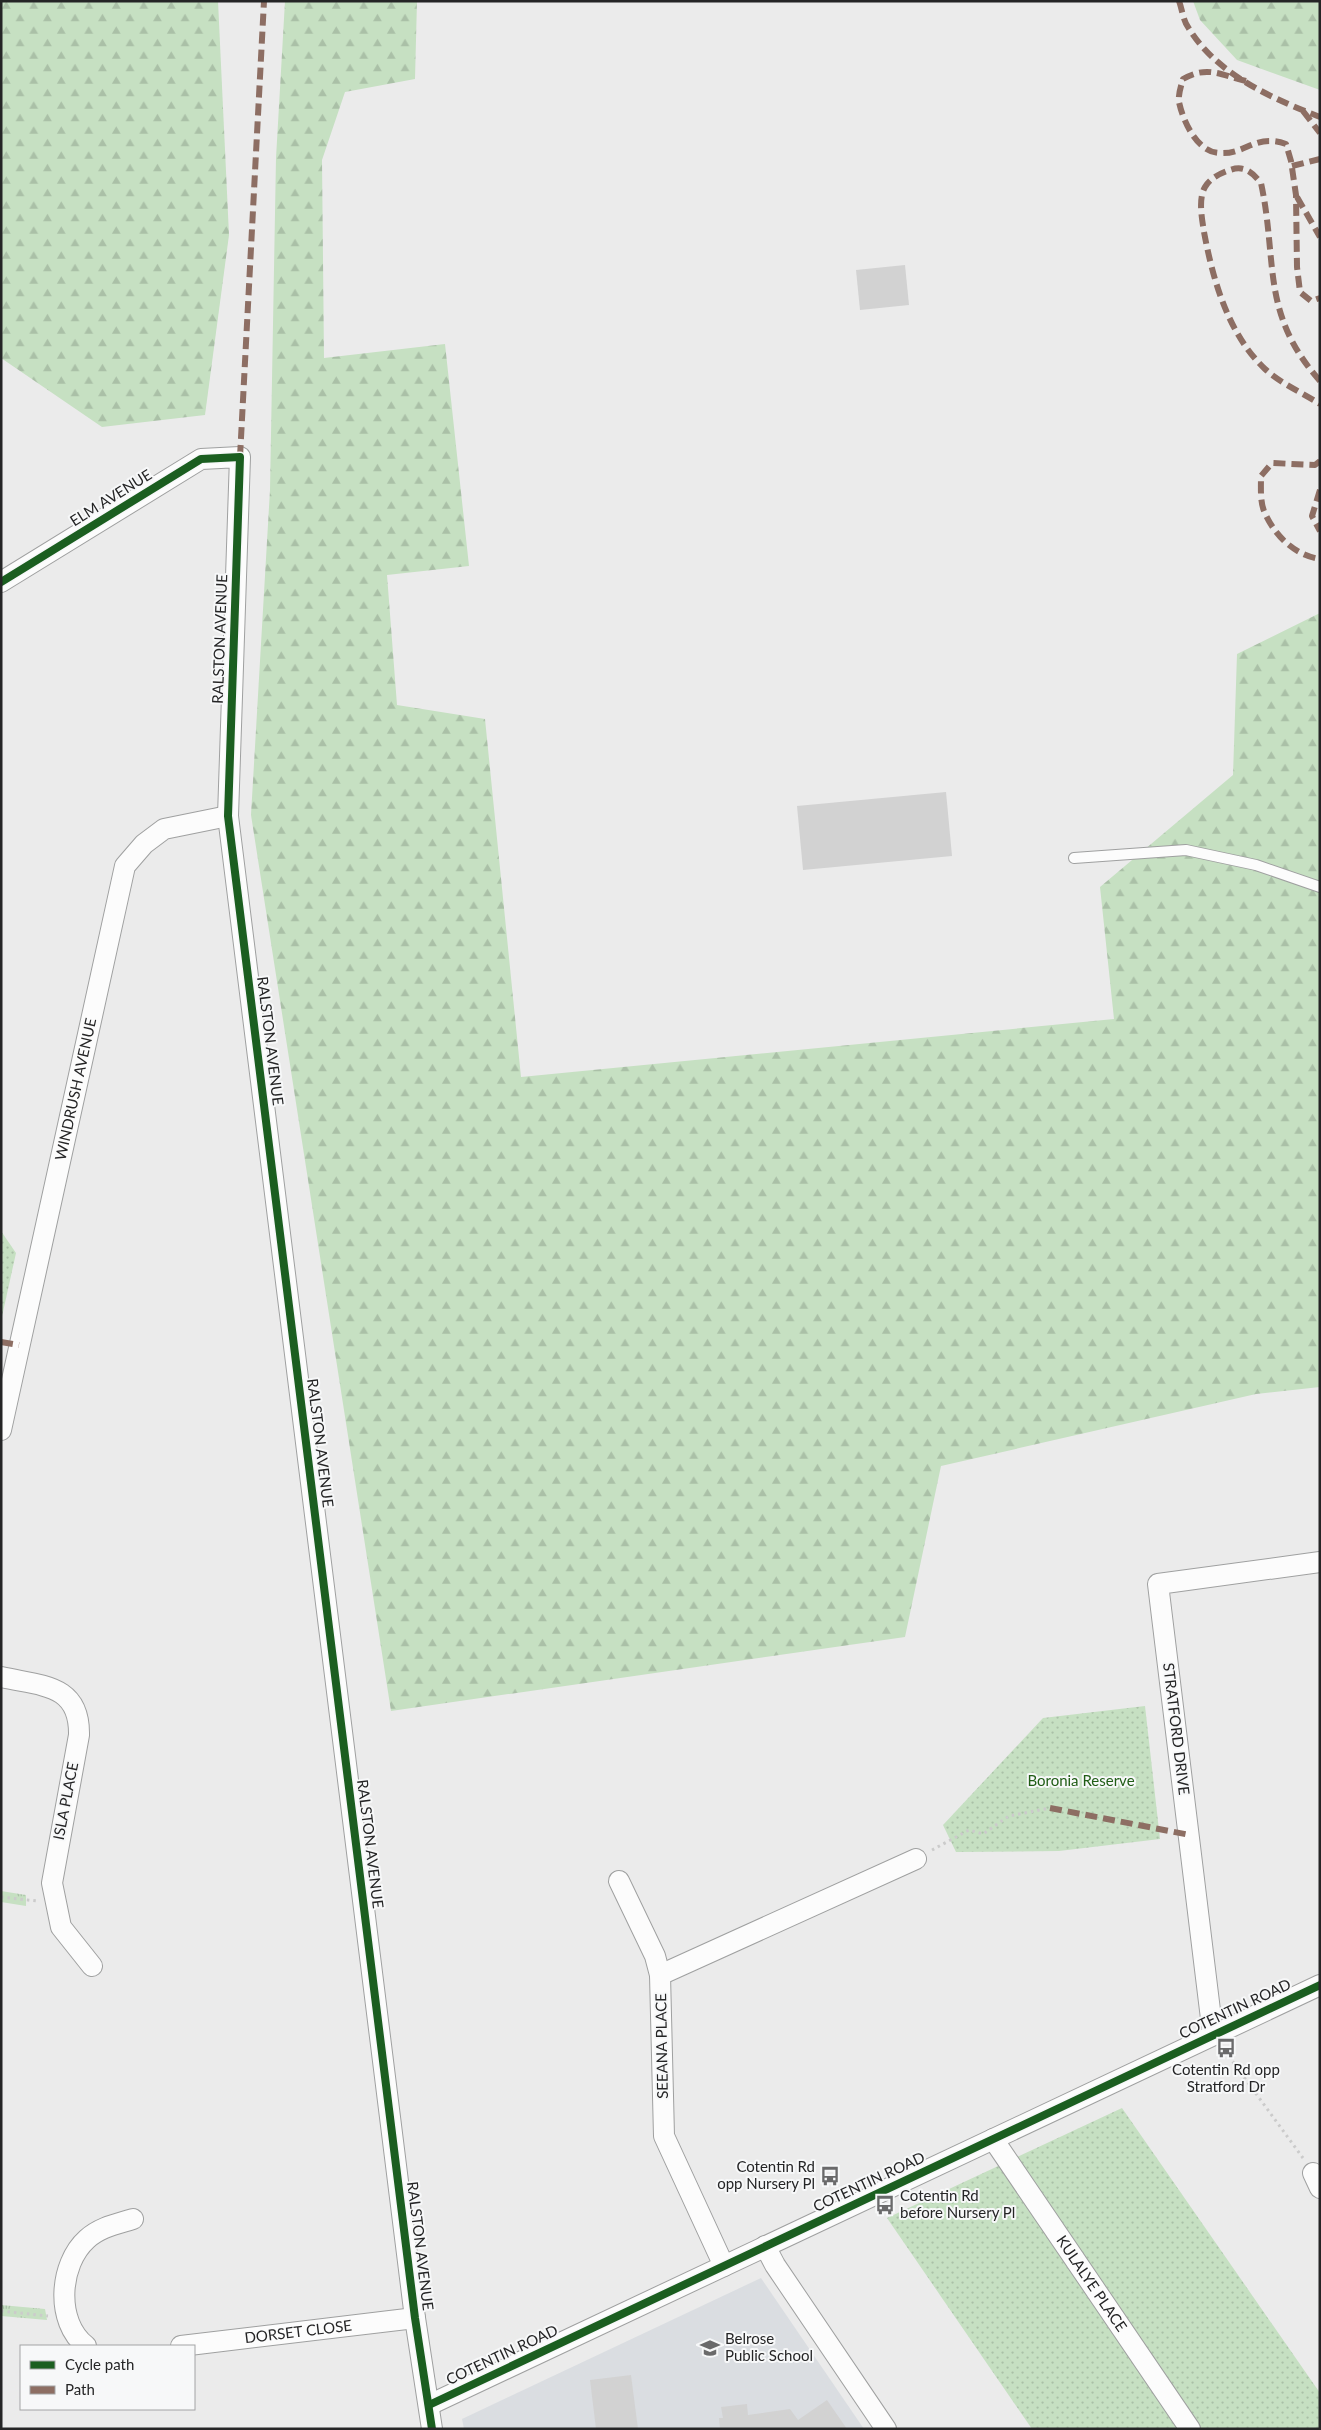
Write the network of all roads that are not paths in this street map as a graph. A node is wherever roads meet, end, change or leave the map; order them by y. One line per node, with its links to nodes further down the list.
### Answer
1 (240, 457): 2 (street, ELM AVENUE); 3 (street, RALSTON AVENUE)
2 (1, 582)
3 (228, 816): 6 (street, WINDRUSH AVENUE); 19 (street, RALSTON AVENUE)
4 (1074, 858): 5 (lane)
5 (1320, 887)
6 (1, 1430)
7 (1320, 1562): 14 (street, STRATFORD DRIVE)
8 (1, 1677): 11 (street, ISLA PLACE)
9 (916, 1859): 12 (street, SEEANA PLACE)
10 (619, 1881): 12 (street)
11 (92, 1966)
12 (660, 1975): 18 (street, SEEANA PLACE)
13 (1320, 1984): 14 (street, COTENTIN ROAD)
14 (1213, 2035): 15 (street, COTENTIN ROAD)
15 (993, 2139): 17 (street, COTENTIN ROAD); 25 (street, KULALYE PLACE)
16 (133, 2219): 20 (street)
17 (766, 2246): 18 (street, COTENTIN ROAD); 24 (street)
18 (724, 2266): 22 (street, COTENTIN ROAD)
19 (415, 2318): 21 (street, DORSET CLOSE); 22 (street, RALSTON AVENUE)
20 (85, 2345)
21 (189, 2345)
22 (430, 2405): 23 (street, RALSTON AVENUE)
23 (432, 2429)
24 (886, 2429)
25 (1190, 2429)

